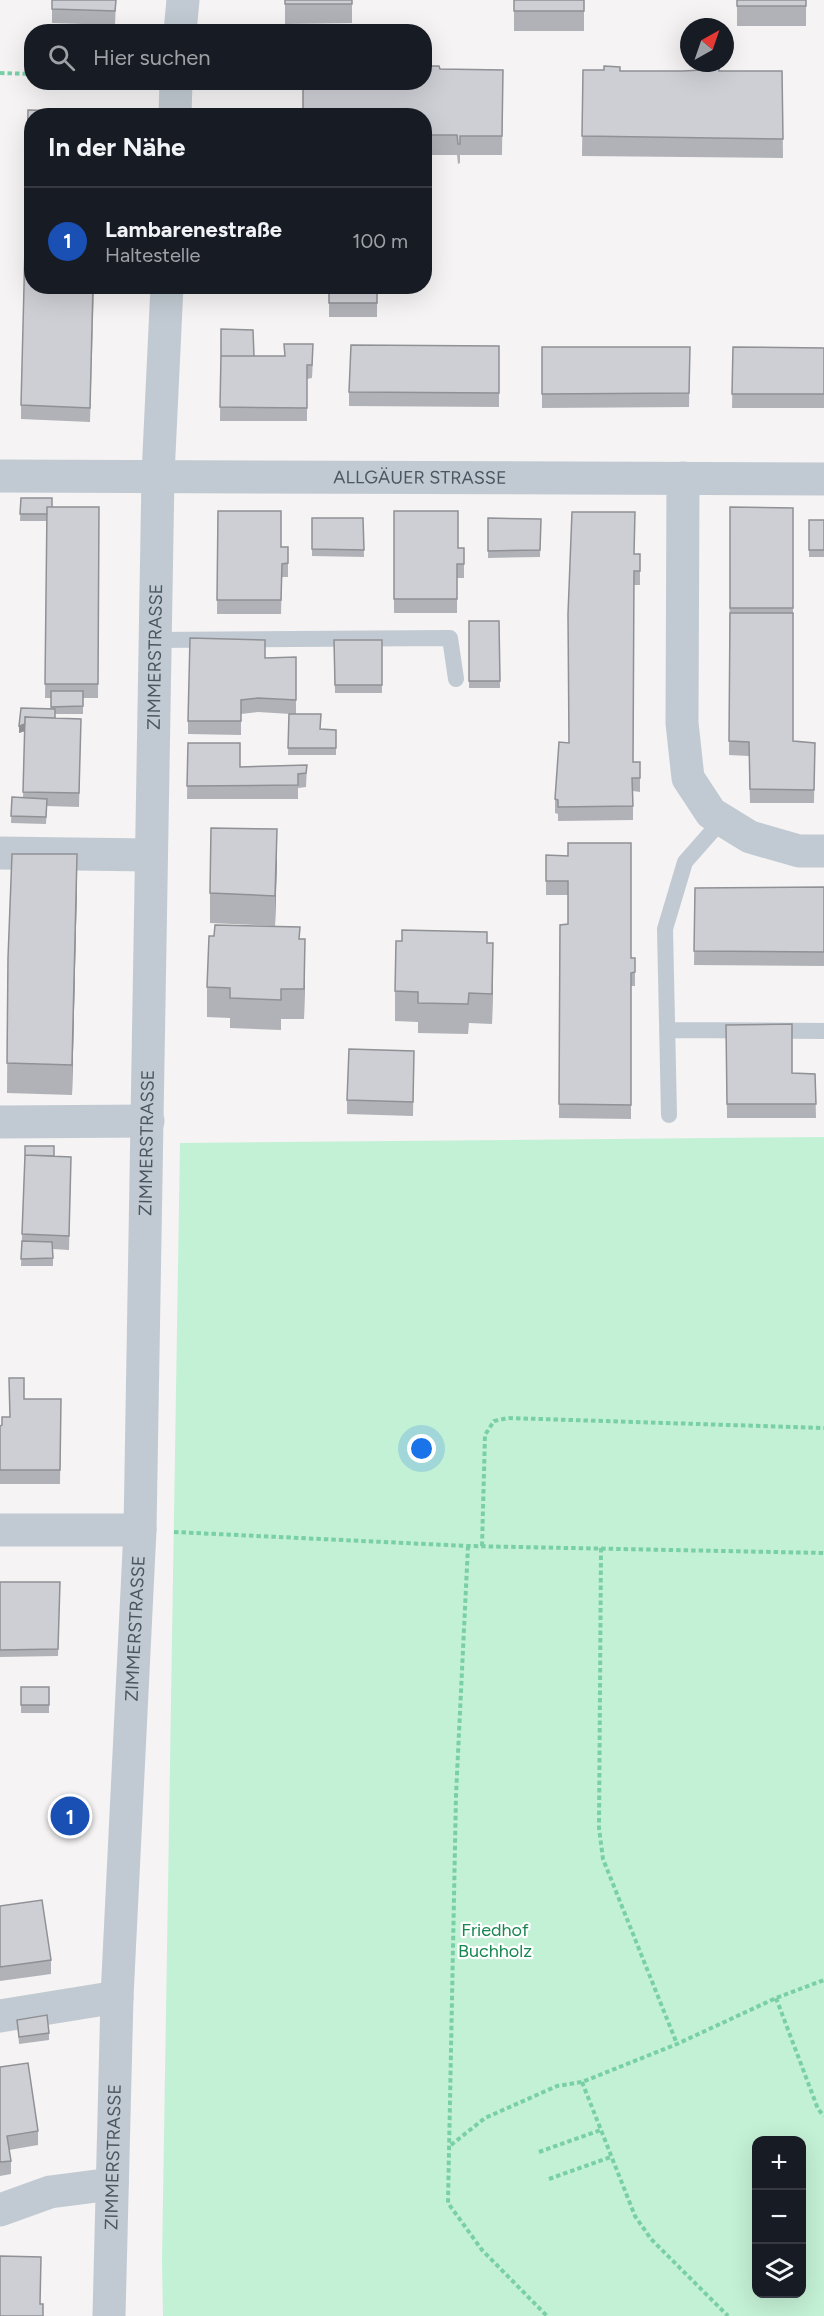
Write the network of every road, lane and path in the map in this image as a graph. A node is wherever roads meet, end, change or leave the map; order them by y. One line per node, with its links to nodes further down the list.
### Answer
1 (183, 0): 2 (street)
2 (181, 24)
3 (0, 73): 4 (path)
4 (24, 74)
5 (176, 90): 6 (street)
6 (175, 108)
7 (167, 294): 8 (street, ZIMMERSTRASSE)
8 (158, 475): 9 (street, ALLGÄUER STRASSE); 10 (street, ALLGÄUER STRASSE); 12 (street, ZIMMERSTRASSE)
9 (0, 476)
10 (683, 477): 11 (street, ALLGÄUER STRASSE); 14 (street)
11 (824, 479)
12 (154, 640): 13 (lane); 17 (street, ZIMMERSTRASSE)
13 (456, 679)
14 (722, 820): 15 (street); 18 (lane)
15 (824, 851)
16 (0, 853): 17 (street)
17 (150, 855): 21 (street, ZIMMERSTRASSE)
18 (667, 1030): 19 (lane); 20 (lane)
19 (824, 1031)
20 (669, 1115)
21 (148, 1121): 22 (street); 25 (street, ZIMMERSTRASSE)
22 (0, 1122)
23 (824, 1428): 27 (path)
24 (0, 1530): 25 (street)
25 (140, 1530): 26 (path); 31 (street, ZIMMERSTRASSE)
26 (468, 1546): 27 (path); 38 (path)
27 (482, 1546): 28 (path)
28 (601, 1548): 29 (path); 34 (path)
29 (824, 1552)
30 (824, 1980): 32 (path)
31 (117, 1997): 33 (street); 42 (street, ZIMMERSTRASSE)
32 (776, 1998): 34 (path); 36 (path)
33 (0, 2016)
34 (677, 2044): 35 (path)
35 (582, 2082): 37 (path); 38 (path)
36 (824, 2116)
37 (601, 2130): 39 (path); 40 (path)
38 (450, 2146): 45 (path)
39 (539, 2152)
40 (611, 2157): 41 (path); 46 (path)
41 (549, 2179)
42 (112, 2184): 43 (street); 44 (street, ZIMMERSTRASSE)
43 (0, 2210)
44 (109, 2316)
45 (547, 2316)
46 (728, 2316)

